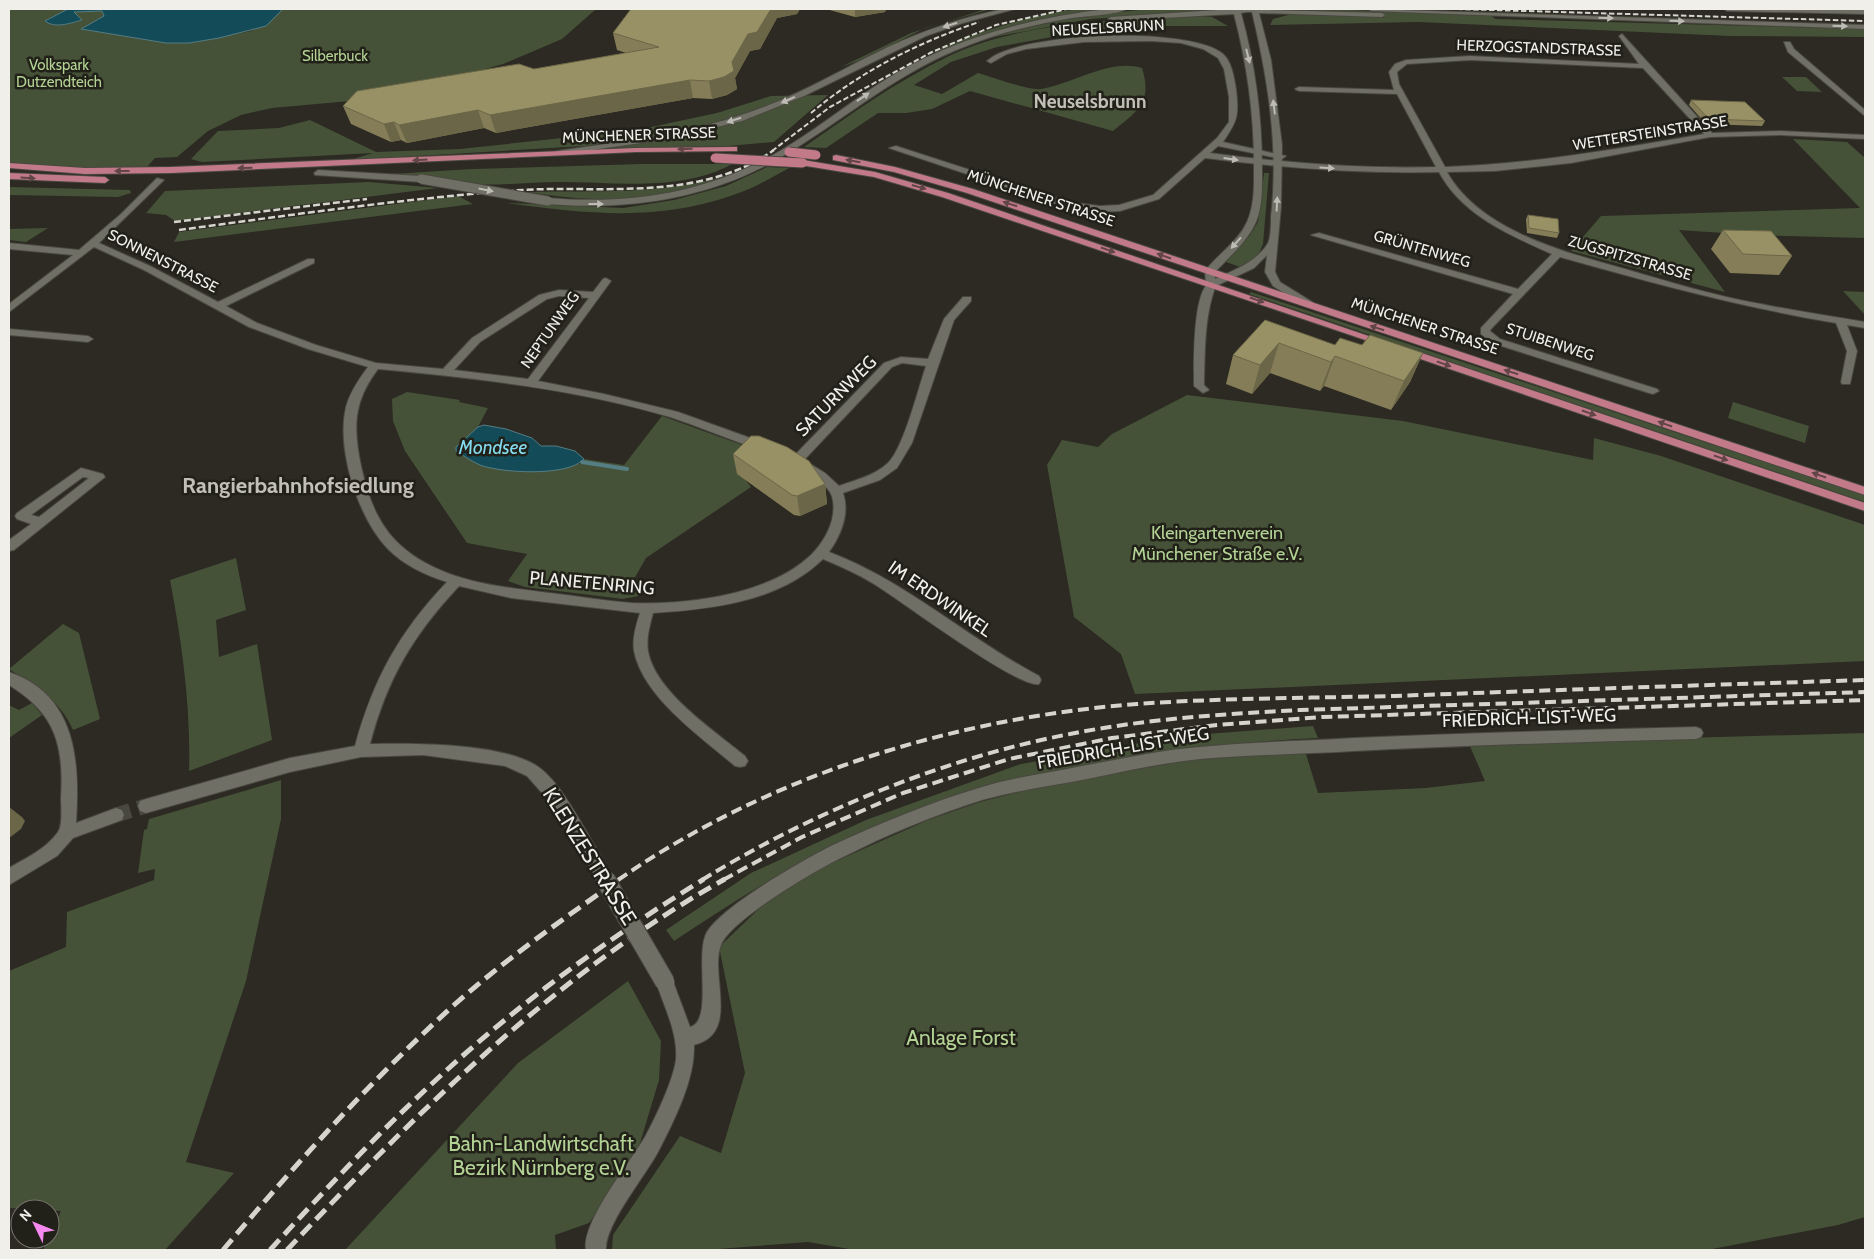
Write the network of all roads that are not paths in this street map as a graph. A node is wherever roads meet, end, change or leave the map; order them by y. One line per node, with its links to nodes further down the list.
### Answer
1 (1008, 9): 28 (street, one-way to 28)
2 (1124, 9): 16 (street)
3 (1371, 9): 10 (street)
4 (1727, 9): 7 (street)
5 (1236, 10): 6 (street); 9 (street); 12 (street)
6 (1252, 10): 8 (street); 13 (street)
7 (1865, 12)
8 (1283, 13): 10 (street); 13 (street)
9 (1195, 14): 12 (street); 16 (street)
10 (1548, 16): 11 (main road, one-way to 11)
11 (1865, 26)
12 (1241, 28): 30 (street, one-way to 30)
13 (1262, 32): 31 (street, one-way to 13)
14 (1622, 36): 18 (street)
15 (1787, 44): 21 (street)
16 (948, 50): 36 (street, one-way to 16, bridge)
17 (990, 61): 24 (street, NEUSELSBRUNN)
18 (1645, 66): 20 (street, HERZOGSTANDSTRASSE); 22 (street)
19 (1298, 89): 20 (street)
20 (1399, 92): 33 (street, HERZOGSTANDSTRASSE)
21 (1865, 114)
22 (1710, 135): 23 (street, WETTERSTEINSTRASSE); 33 (street, WETTERSTEINSTRASSE)
23 (1865, 137)
24 (1217, 143): 29 (street, NEUSELSBRUNN); 30 (street)
25 (893, 148): 29 (street, NEUSELSBRUNN)
26 (738, 149): 28 (main road, MÜNCHENER STRASSE, one-way to 28)
27 (763, 150): 47 (main road, MÜNCHENER STRASSE, one-way to 27, bridge)
28 (548, 154): 34 (main road, MÜNCHENER STRASSE, one-way to 34)
29 (1204, 155): 30 (street, one-way to 30)
30 (1258, 157): 31 (street, WETTERSTEINSTRASSE); 47 (street, one-way to 47)
31 (1278, 160): 33 (street, WETTERSTEINSTRASSE); 41 (street, one-way to 31)
32 (9, 166): 35 (main road, MÜNCHENER STRASSE)
33 (1440, 168): 45 (street, ZUGSPITZSTRASSE)
34 (171, 170): 35 (main road, MÜNCHENER STRASSE, one-way to 35); 39 (main road)
35 (84, 171): 38 (main road)
36 (318, 173): 39 (main road, MÜNCHENER STRASSE); 50 (main road, MÜNCHENER STRASSE, one-way to 50, bridge)
37 (9, 176): 38 (main road, MÜNCHENER STRASSE, one-way to 38)
38 (65, 180): 39 (main road, MÜNCHENER STRASSE)
39 (160, 180): 42 (street)
40 (1316, 235): 51 (street, GRÜNTENWEG)
41 (1273, 243): 48 (street); 55 (street)
42 (95, 244): 44 (street); 54 (street, SONNENSTRASSE)
43 (9, 246): 44 (street)
44 (82, 253): 56 (street)
45 (1558, 253): 51 (street, STUIBENWEG); 57 (street, ZUGSPITZSTRASSE)
46 (312, 261): 54 (street, SONNENSTRASSE)
47 (1210, 271): 48 (main road, MÜNCHENER STRASSE); 50 (street)
48 (1228, 278): 50 (street); 55 (main road, MÜNCHENER STRASSE)
49 (606, 280): 52 (street, NEPTUNWEG)
50 (1211, 285): 66 (main road); 71 (main road, MÜNCHENER STRASSE, one-way to 71)
51 (1520, 293): 67 (street, STUIBENWEG)
52 (594, 295): 63 (street, NEPTUNWEG); 65 (street, NEPTUNWEG)
53 (967, 300): 61 (street)
54 (218, 306): 62 (street, SONNENSTRASSE)
55 (1310, 306): 70 (main road, MÜNCHENER STRASSE, one-way to 55)
56 (9, 309)
57 (1840, 321): 58 (street, ZUGSPITZSTRASSE); 64 (street)
58 (1865, 325)
59 (9, 332): 60 (street)
60 (88, 339)
61 (932, 363): 68 (street, SATURNWEG); 69 (street)
62 (375, 366): 63 (street); 76 (street, PLANETENRING)
63 (446, 372): 65 (street)
64 (1846, 382)
65 (531, 383): 68 (street)
66 (1203, 390)
67 (1653, 391)
68 (796, 460): 69 (street)
69 (837, 491): 75 (street, PLANETENRING)
70 (1865, 491)
71 (1865, 507)
72 (15, 514): 73 (street); 73 (street)
73 (40, 522): 74 (street)
74 (9, 547)
75 (822, 554): 77 (street, PLANETENRING); 79 (street, IM ERDWINKEL)
76 (456, 581): 77 (street, PLANETENRING); 81 (street)
77 (648, 608): 82 (street)
78 (9, 678): 85 (street)
79 (1034, 680)
80 (1696, 733): 87 (street, FRIEDRICH-LIST-WEG)
81 (361, 751): 83 (street, KLENZESTRASSE); 87 (street, KLENZESTRASSE, bridge)
82 (740, 761)
83 (146, 806)
84 (116, 815): 85 (street)
85 (67, 833): 86 (street)
86 (9, 877)
87 (684, 1038): 88 (street, KLENZESTRASSE)
88 (596, 1250)

